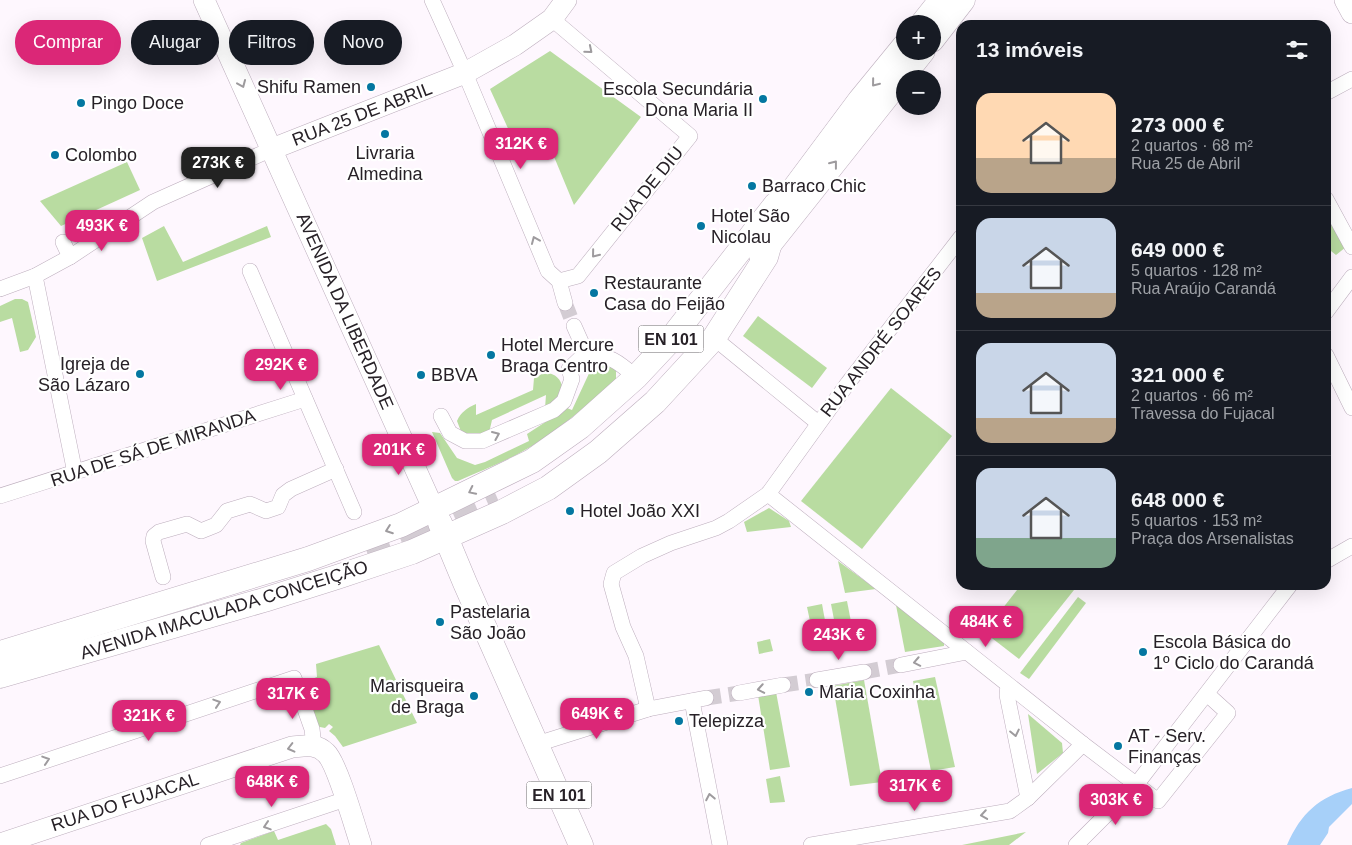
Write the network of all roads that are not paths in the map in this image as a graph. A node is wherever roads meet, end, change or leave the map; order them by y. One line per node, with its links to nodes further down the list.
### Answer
1 (194, 0): 12 (main road, AVENIDA DA LIBERDADE)
2 (204, 0): 13 (main road, AVENIDA DA LIBERDADE)
3 (212, 0): 14 (main road, AVENIDA DA LIBERDADE)
4 (432, 0): 19 (street)
5 (566, 0): 11 (main road, RUA 25 DE ABRIL)
6 (941, 0): 10 (main road)
7 (963, 0): 15 (main road)
8 (1345, 0): 9 (main road)
9 (1352, 13)
10 (929, 15)
11 (552, 19): 19 (main road, RUA 25 DE ABRIL); 33 (street, RUA DE DIU, one-way to 33)
12 (212, 20)
13 (213, 20)
14 (214, 20)
15 (941, 28)
16 (219, 33): 22 (main road, AVENIDA DA LIBERDADE, one-way to 22)
17 (896, 56): 23 (main road, EN 101, one-way to 23)
18 (916, 60): 26 (main road, EN 101, one-way to 18)
19 (465, 73): 22 (main road, RUA 25 DE ABRIL); 33 (street, one-way to 19)
20 (1352, 79): 21 (street)
21 (1331, 90)
22 (272, 150): 29 (street, RUA 25 DE ABRIL); 50 (main road, AVENIDA DA LIBERDADE)
23 (789, 195): 26 (main road); 41 (main road, EN 101)
24 (1331, 208): 28 (street)
25 (63, 242): 29 (street)
26 (770, 243): 38 (main road, EN 101)
27 (956, 244): 45 (street, RUA ANDRÉ SOARES)
28 (1352, 247)
29 (70, 257): 31 (street, RUA 25 DE ABRIL)
30 (250, 272): 42 (street)
31 (35, 276): 34 (street, RUA 25 DE ABRIL); 47 (street)
32 (1352, 277): 36 (street)
33 (559, 281): 35 (street)
34 (0, 289)
35 (565, 303)
36 (1331, 305)
37 (574, 326): 39 (street)
38 (714, 338): 45 (street, RUA ANDRÉ SOARES); 52 (main road, EN 101)
39 (586, 353): 41 (street); 44 (street, one-way to 39)
40 (1331, 365): 43 (street)
41 (636, 377): 50 (main road, EN 101, one-way to 50)
42 (305, 398): 46 (street); 47 (street, RUA DE SÁ DE MIRANDA)
43 (1352, 408)
44 (441, 416)
45 (818, 423): 48 (street, RUA ANDRÉ SOARES)
46 (336, 469): 51 (street); 55 (street)
47 (75, 474): 49 (street, RUA DE SÁ DE MIRANDA)
48 (768, 494): 57 (street); 69 (street)
49 (0, 496)
50 (434, 510): 52 (main road, AVENIDA DA LIBERDADE / EN 101); 58 (main road, AVENIDA IMACULADA CONCEIÇÃO, one-way to 58)
51 (354, 512)
52 (447, 538): 63 (main road, AVENIDA IMACULADA CONCEIÇÃO); 70 (main road, AVENIDA DA LIBERDADE / EN 101)
53 (1352, 546): 54 (street)
54 (1331, 558)
55 (162, 577)
56 (1286, 590): 68 (street)
57 (967, 652): 60 (street, one-way to 60); 65 (street)
58 (0, 653)
59 (0, 660): 61 (main road, AVENIDA IMACULADA CONCEIÇÃO)
60 (901, 665)
61 (0, 671)
62 (864, 672): 64 (street)
63 (0, 676)
64 (816, 680)
65 (1008, 685): 71 (street); 75 (street, one-way to 75)
66 (783, 686): 67 (street, one-way to 67)
67 (739, 693)
68 (1207, 694): 74 (street); 74 (street)
69 (648, 709): 70 (street); 82 (street, one-way to 69)
70 (537, 744): 81 (main road, AVENIDA DA LIBERDADE / EN 101)
71 (1082, 744): 74 (street); 75 (street)
72 (314, 746): 73 (street, one-way to 72); 76 (main road); 78 (main road, RUA DO FUJACAL, one-way to 78)
73 (0, 776)
74 (1136, 785): 84 (street)
75 (1028, 798): 83 (street, one-way to 83)
76 (346, 799): 77 (street, one-way to 77); 80 (main road)
77 (227, 842): 79 (street)
78 (0, 844)
79 (208, 845)
80 (361, 845)
81 (581, 845)
82 (720, 845)
83 (811, 845)
84 (1076, 845)

